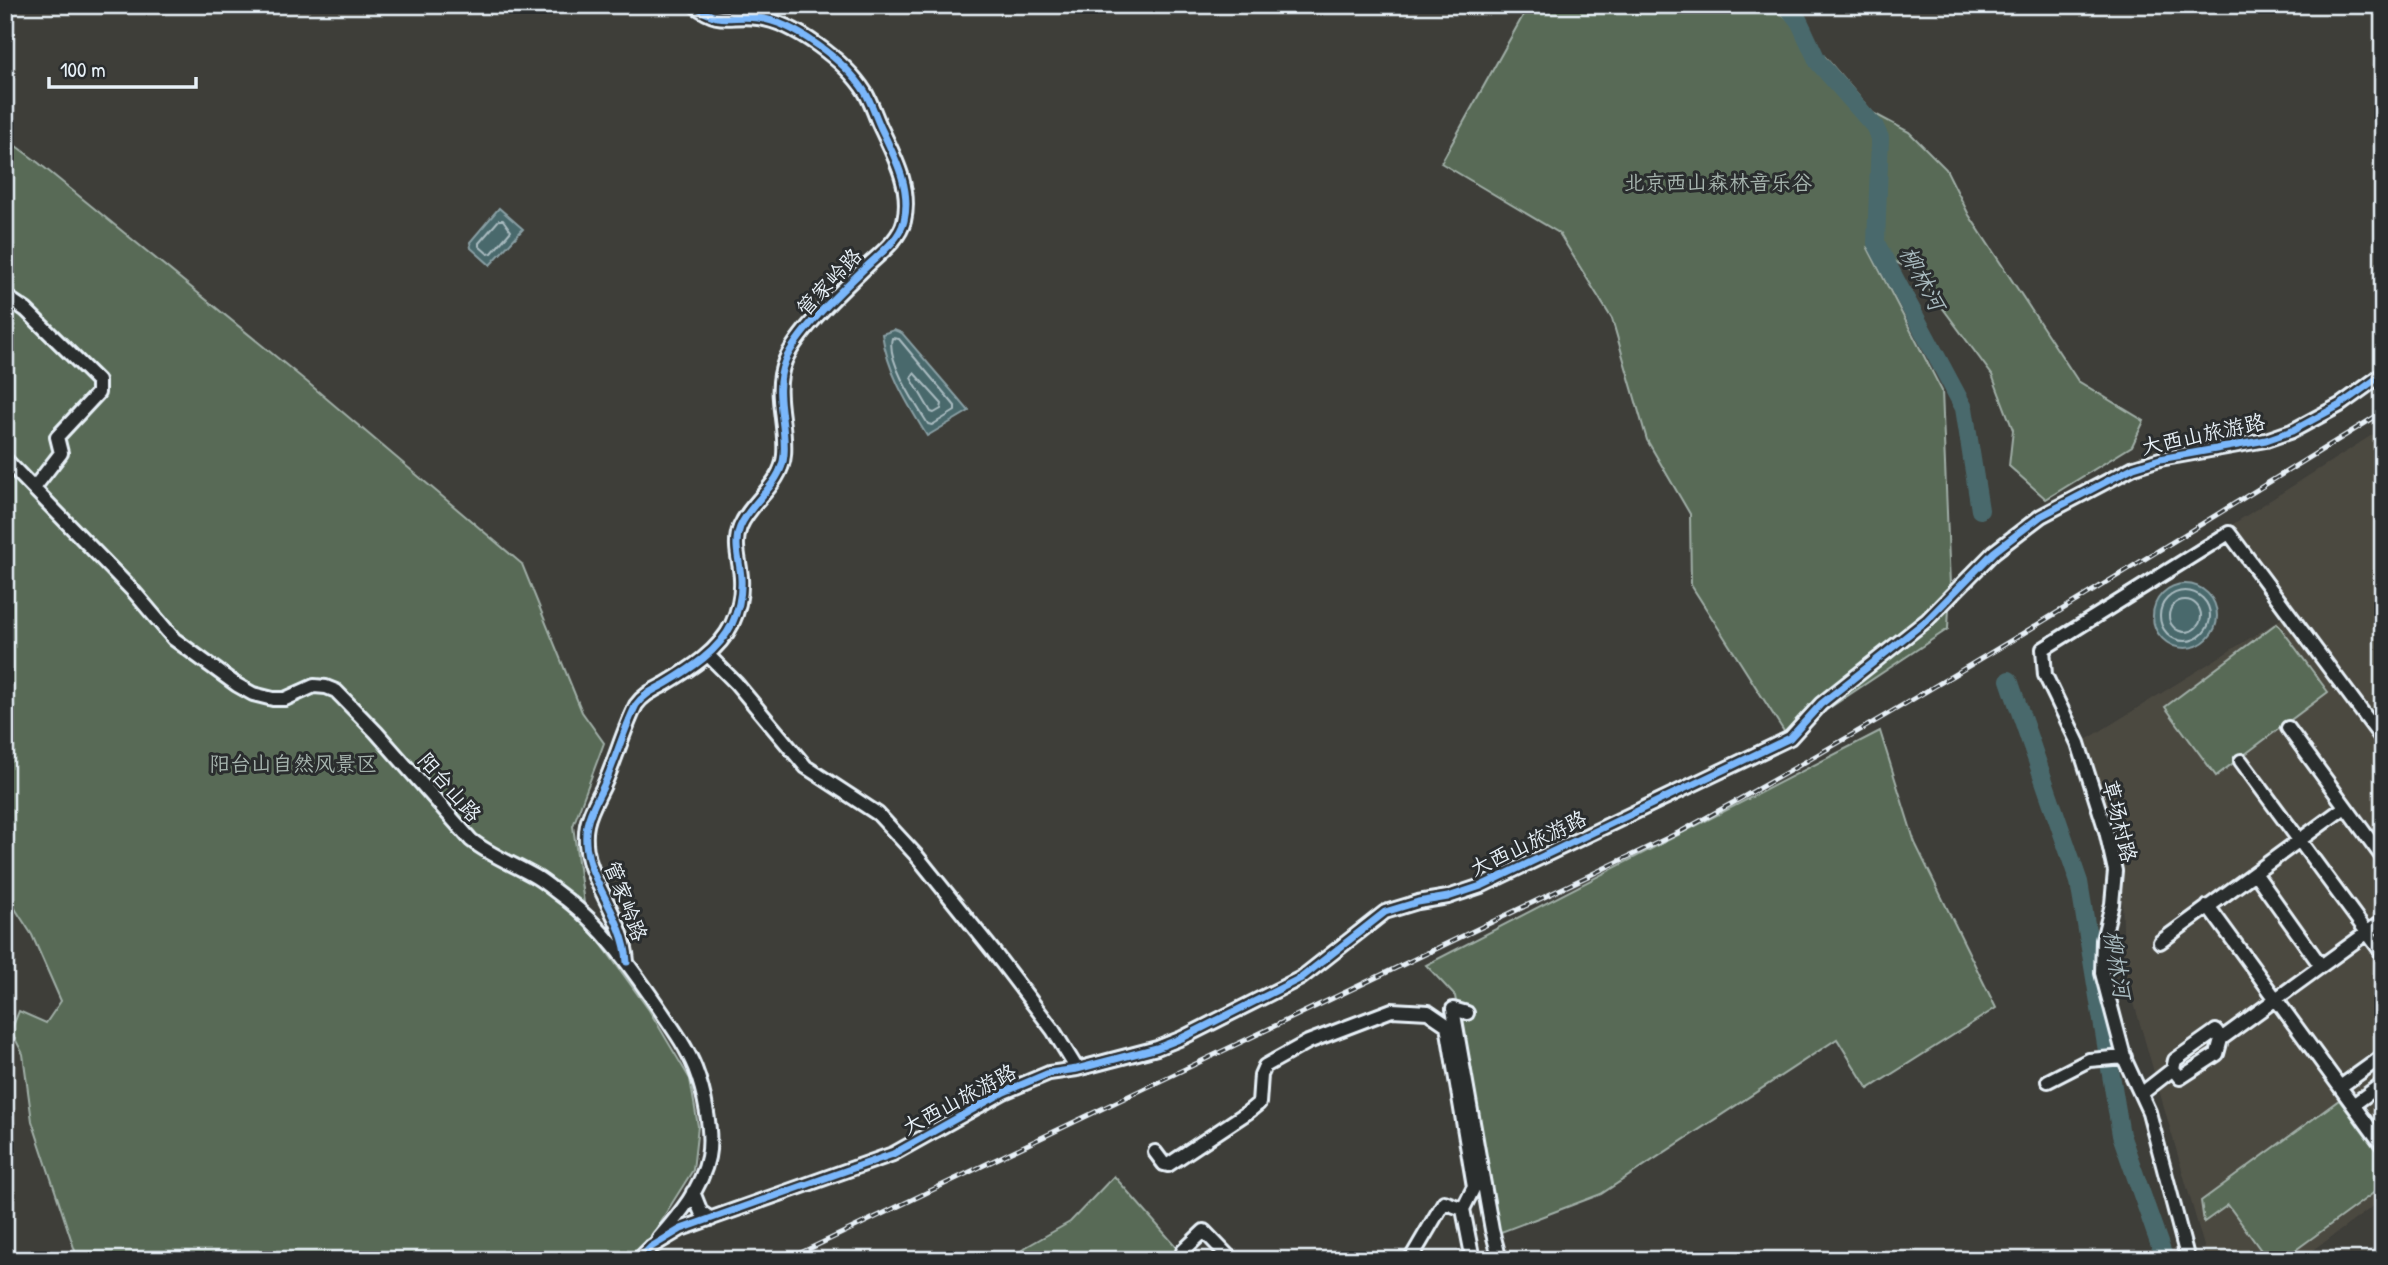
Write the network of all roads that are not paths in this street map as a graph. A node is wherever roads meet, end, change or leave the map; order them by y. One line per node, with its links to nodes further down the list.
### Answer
1 (694, 5): 6 (street, 管家岭路)
2 (5, 296): 5 (street)
3 (2383, 374): 26 (street, 大西山旅游路)
4 (5, 460): 5 (street, 阳台山路)
5 (34, 488): 19 (street, 阳台山路)
6 (708, 655): 19 (street, 管家岭路); 26 (street)
7 (2288, 728): 10 (street)
8 (2383, 740): 25 (street, 草场村路)
9 (2241, 761): 11 (street)
10 (2345, 807): 11 (street); 12 (street)
11 (2299, 841): 13 (street); 16 (street)
12 (2383, 859)
13 (2255, 873): 14 (street); 20 (street)
14 (2208, 906): 17 (street); 21 (street)
15 (2383, 921): 16 (street)
16 (2367, 932): 18 (street); 20 (street)
17 (2160, 942)
18 (2383, 954)
19 (627, 962): 35 (street, 阳台山路)
20 (2322, 965): 21 (street)
21 (2276, 999): 23 (street); 30 (street)
22 (1467, 1013): 44 (street)
23 (2221, 1039): 27 (street); 27 (street)
24 (2383, 1056): 30 (street)
25 (2121, 1057): 28 (street); 31 (street, 草场村路)
26 (1077, 1069): 37 (street, 大西山旅游路)
27 (2173, 1069): 31 (street)
28 (2048, 1081)
29 (2383, 1083): 32 (street)
30 (2340, 1087): 32 (street)
31 (2141, 1094): 45 (street, 草场村路)
32 (2353, 1105): 33 (street)
33 (2383, 1146)
34 (1155, 1152): 36 (street)
35 (694, 1192): 37 (street); 38 (street, 阳台山路)
36 (1463, 1209): 42 (street); 43 (street)
37 (711, 1219): 38 (street, 大西山旅游路)
38 (652, 1247): 40 (street, 大西山旅游路)
39 (1184, 1251): 41 (street)
40 (638, 1260)
41 (1232, 1260)
42 (1410, 1260)
43 (1473, 1260)
44 (1500, 1260)
45 (2188, 1260)

